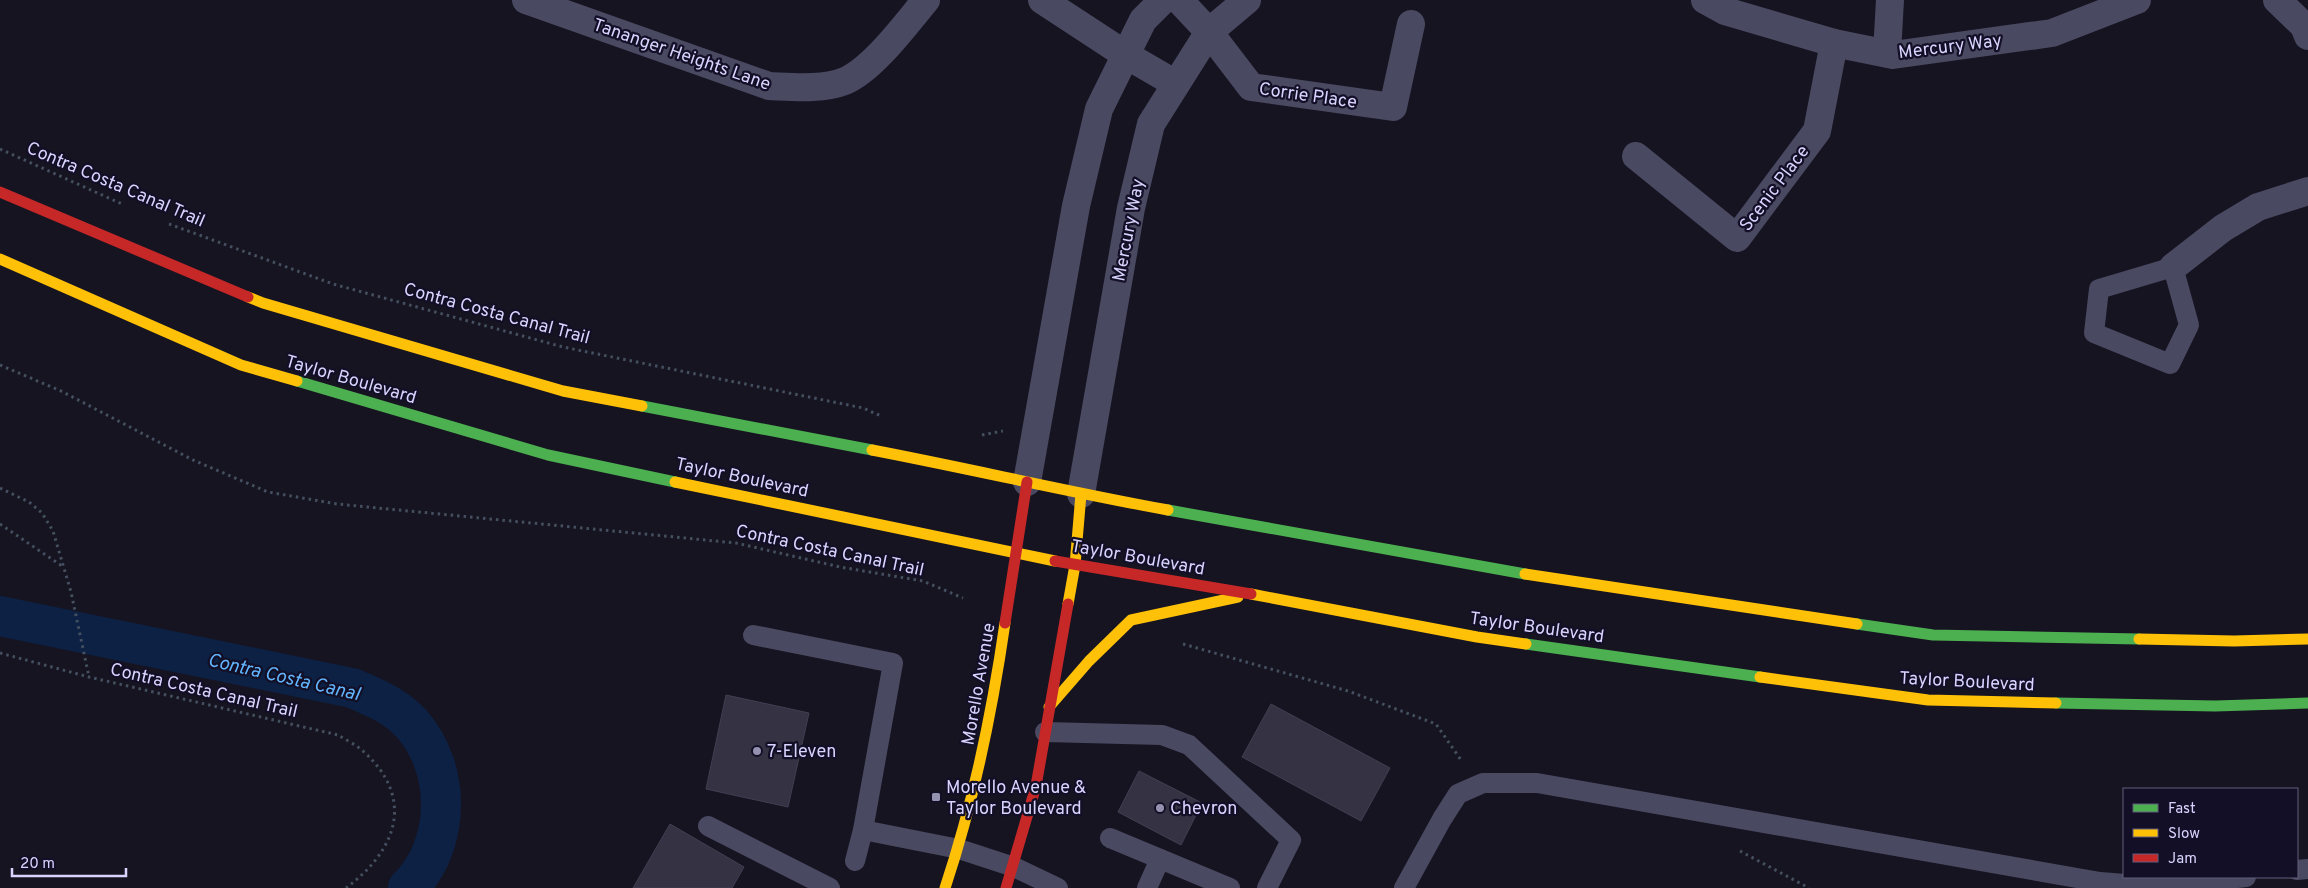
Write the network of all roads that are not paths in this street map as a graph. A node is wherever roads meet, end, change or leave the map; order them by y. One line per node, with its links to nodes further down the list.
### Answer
1 (526, 0): 2 (street, Tananger Heights Lane)
2 (926, 0)
3 (1042, 0): 16 (street)
4 (1163, 0): 16 (street)
5 (1179, 0): 12 (street, Corrie Place)
6 (1248, 0): 12 (street, Mercury Way)
7 (1705, 0): 14 (street, Mercury Way)
8 (1890, 0): 15 (street)
9 (2137, 0): 15 (street, Mercury Way)
10 (2278, 0): 13 (street)
11 (1411, 24): 12 (street, Corrie Place)
12 (1209, 32): 17 (street, Mercury Way)
13 (2308, 36)
14 (1834, 43): 15 (street, Mercury Way); 18 (street, Scenic Place)
15 (1887, 53)
16 (1126, 55): 17 (street); 23 (street)
17 (1176, 84): 24 (street, Mercury Way)
18 (1636, 156)
19 (2308, 191): 22 (street)
20 (0, 192): 23 (main road)
21 (0, 259): 25 (main road, Taylor Boulevard)
22 (2173, 267): 22 (lane)
23 (1027, 482): 24 (main road); 25 (main road, Morello Avenue)
24 (1081, 494): 26 (main road); 29 (main road)
25 (1015, 552): 26 (main road, Taylor Boulevard); 36 (main road, Morello Avenue)
26 (1075, 564): 27 (main road, Taylor Boulevard); 31 (main road)
27 (1254, 594): 30 (main road, Taylor Boulevard); 31 (main road)
28 (753, 636): 34 (lane)
29 (2308, 638)
30 (2308, 703)
31 (1049, 707): 32 (main road)
32 (1045, 732): 39 (main road); 47 (lane)
33 (708, 826): 41 (lane)
34 (863, 830): 36 (lane); 38 (lane)
35 (1110, 838): 37 (lane)
36 (959, 849): 39 (lane); 42 (main road, Morello Avenue)
37 (1160, 859): 45 (lane); 46 (lane)
38 (855, 860)
39 (1014, 866): 43 (main road); 44 (lane)
40 (2238, 878): 48 (lane)
41 (830, 888)
42 (945, 888)
43 (1006, 888)
44 (1058, 888)
45 (1147, 888)
46 (1230, 888)
47 (1267, 888)
48 (1404, 888)

